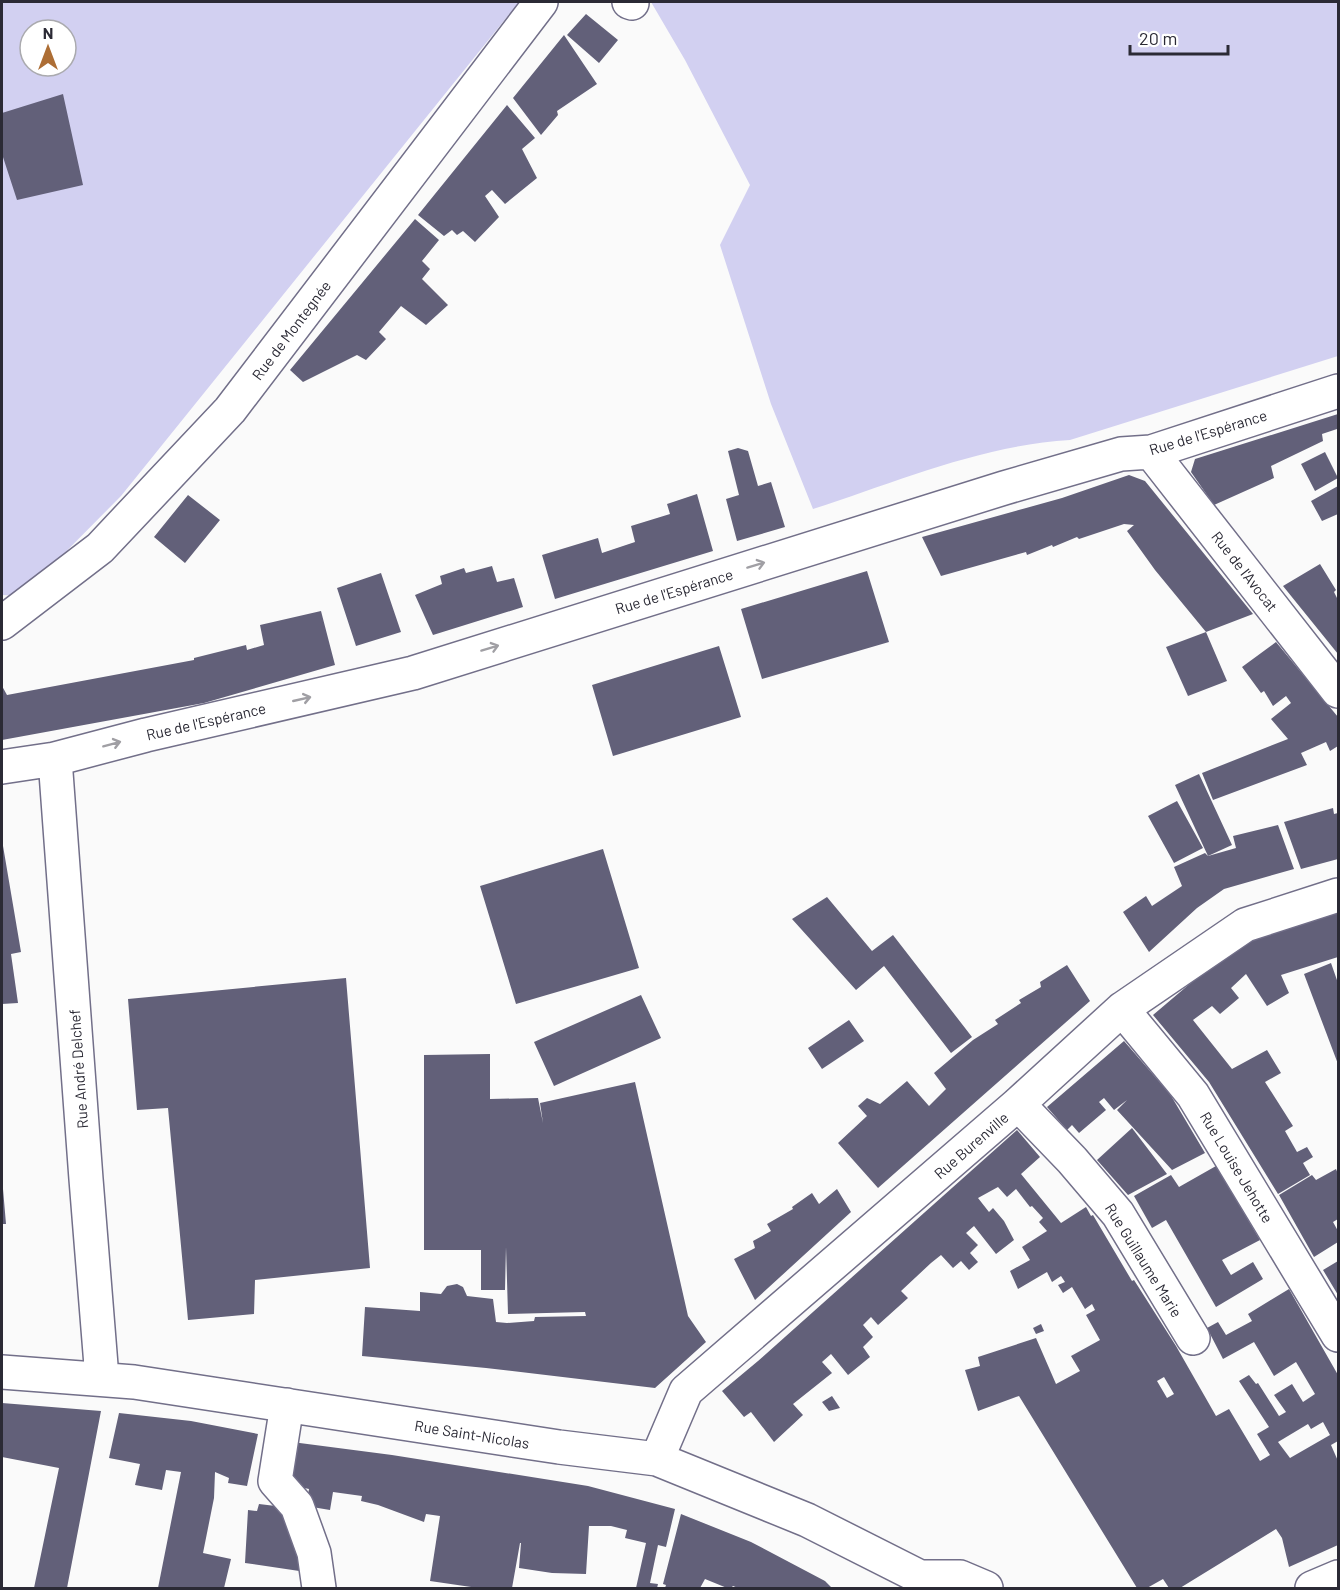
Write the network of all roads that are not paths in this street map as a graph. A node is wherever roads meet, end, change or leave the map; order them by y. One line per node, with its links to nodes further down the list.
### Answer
1 (541, 2): 4 (street, Rue de Montegnée)
2 (1338, 391): 3 (street, Rue de l'Espérance)
3 (1151, 452): 5 (street, Rue de l'Avocat); 6 (street, Rue de l'Espérance, one-way to 3)
4 (2, 622)
5 (1338, 691)
6 (55, 759): 7 (street, Rue de l'Espérance); 14 (street, Rue André Delchef)
7 (2, 767)
8 (1338, 895): 9 (street, Rue Burenville)
9 (1122, 1009): 10 (street, Rue Burenville); 11 (street, Rue Louise Jehotte)
10 (1018, 1104): 12 (street, Rue Guillaume Marie); 16 (street, Rue Burenville)
11 (1338, 1335)
12 (1193, 1338)
13 (2, 1372): 14 (street, Rue Saint-Nicolas)
14 (102, 1378): 15 (street, Rue Saint-Nicolas)
15 (287, 1406): 16 (street, Rue Saint-Nicolas); 18 (street)
16 (657, 1459): 17 (street, Rue Saint-Nicolas)
17 (923, 1583): 19 (street, Rue Saint-Nicolas)
18 (319, 1588)
19 (986, 1588)

